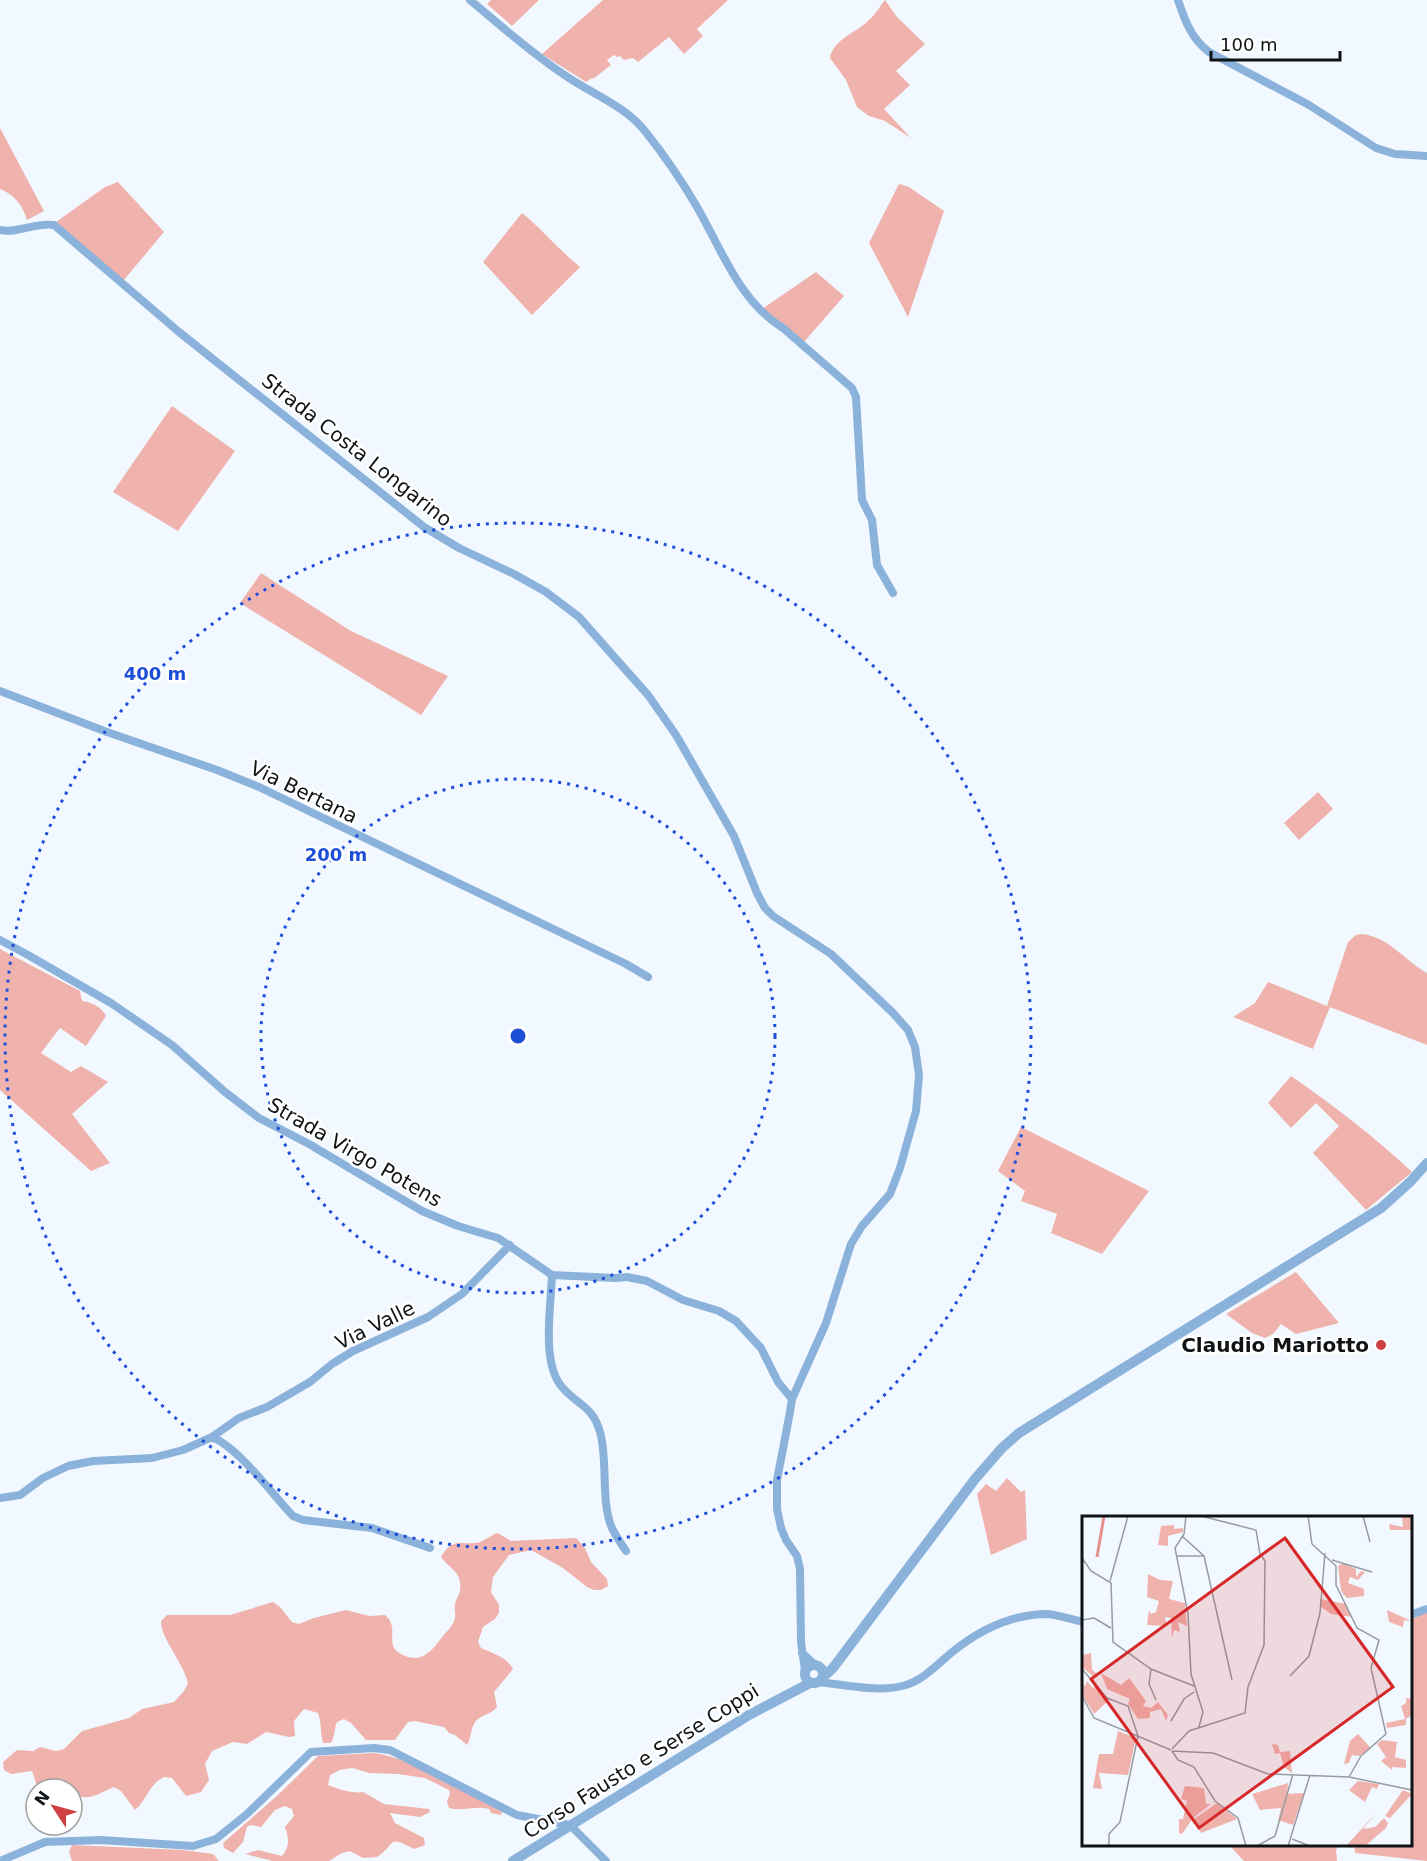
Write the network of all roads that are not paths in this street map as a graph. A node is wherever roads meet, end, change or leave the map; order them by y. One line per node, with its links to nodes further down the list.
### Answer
1 (470, 0): 5 (street)
2 (1178, 0): 3 (street)
3 (1427, 156)
4 (0, 230): 12 (street, Strada Costa Longarino)
5 (893, 593)
6 (0, 692): 8 (street, Via Bertana)
7 (0, 940): 10 (street, Strada Virgo Potens)
8 (648, 977)
9 (1427, 1163): 20 (street)
10 (510, 1245): 11 (street, Strada Virgo Potens); 13 (street, Via Valle)
11 (552, 1275): 12 (street); 16 (street)
12 (792, 1399): 21 (street, Strada Costa Longarino)
13 (212, 1437): 14 (street, Via Valle); 15 (street)
14 (0, 1497)
15 (430, 1548)
16 (626, 1551)
17 (1427, 1609): 18 (street)
18 (1412, 1614)
19 (1082, 1622): 23 (street)
20 (847, 1649): 22 (street); 23 (street)
21 (802, 1653): 22 (street); 23 (street, Strada Costa Longarino)
22 (816, 1666): 23 (street)
23 (812, 1678): 24 (street, Corso Fausto e Serse Coppi)
24 (570, 1825): 25 (street); 26 (street, Corso Fausto e Serse Coppi); 27 (street)
25 (0, 1861)
26 (513, 1861)
27 (606, 1861)

